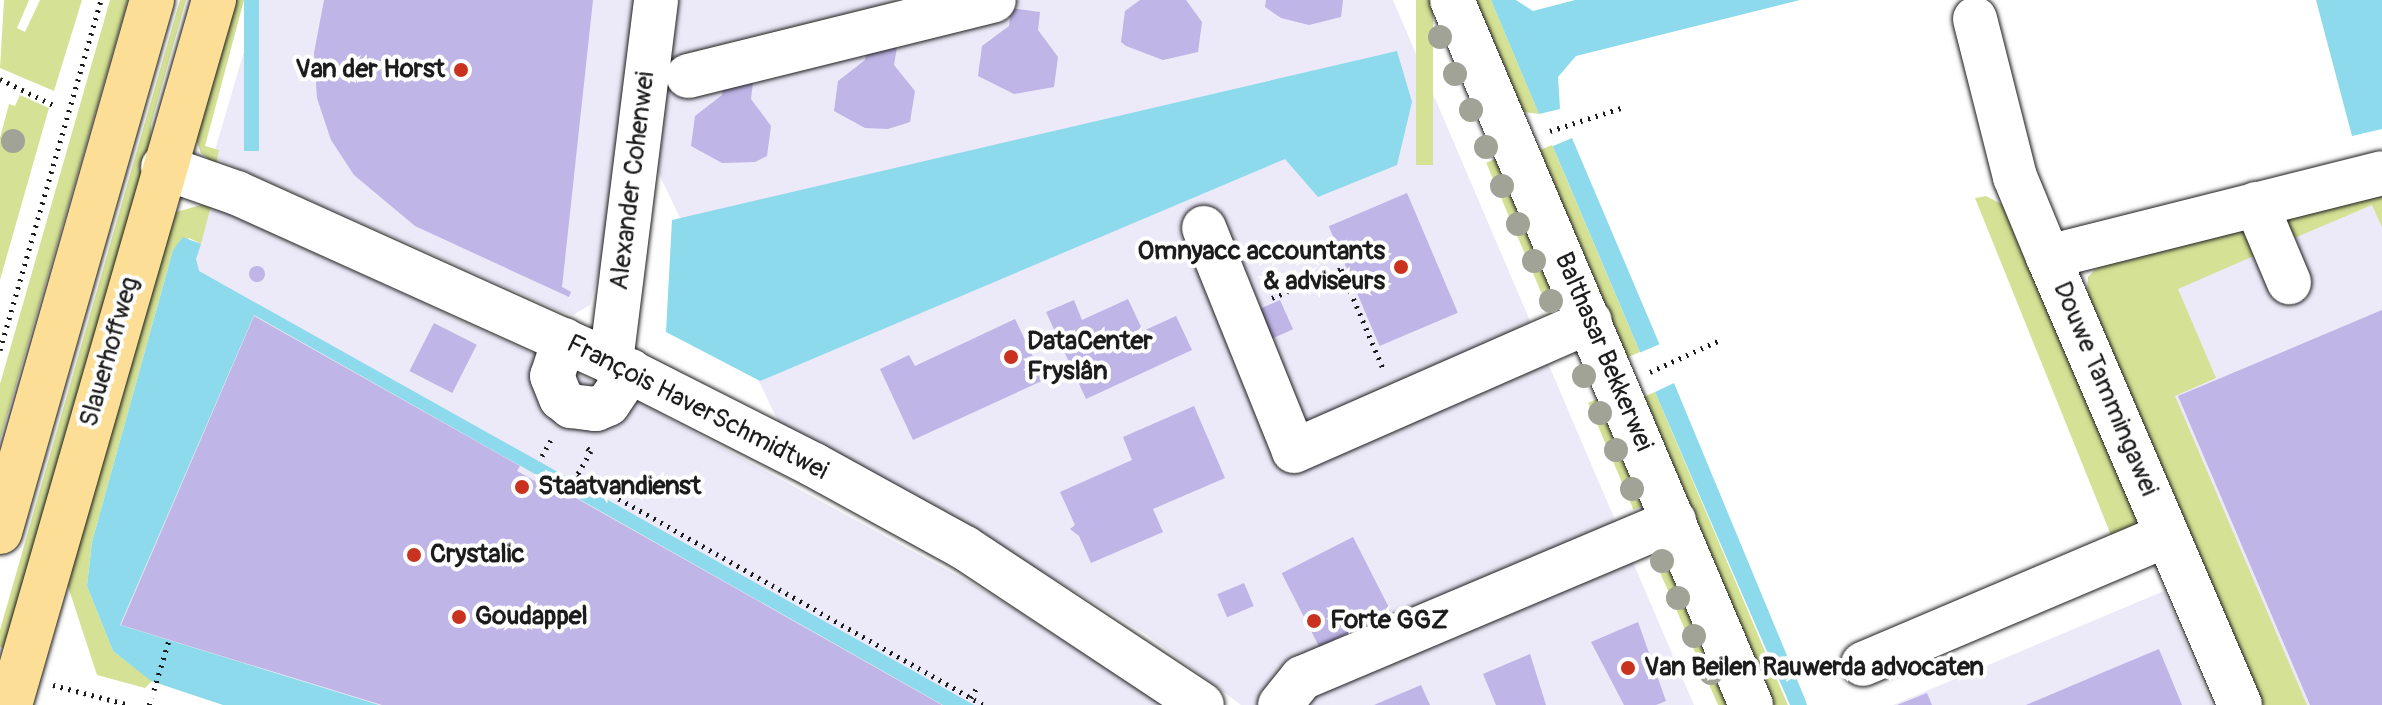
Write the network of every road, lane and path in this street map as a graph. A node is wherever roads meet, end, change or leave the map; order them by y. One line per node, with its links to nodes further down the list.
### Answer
1 (101, 0): 19 (path)
2 (152, 0): 27 (main road)
3 (214, 0): 11 (main road, Slauerhoffweg)
4 (656, 0): 20 (street, Alexander Cohenwei)
5 (994, 0): 8 (street)
6 (1452, 0): 18 (street, Balthasar Bekkerwei)
7 (1975, 19): 15 (street)
8 (688, 76)
9 (0, 79): 10 (path)
10 (55, 106)
11 (163, 167): 20 (street, François HaverSchmidtwei); 38 (main road, Slauerhoffweg)
12 (2382, 173): 13 (street, Douwe Tammingawei)
13 (2256, 204): 15 (street, Douwe Tammingawei); 16 (street)
14 (1204, 228): 17 (street)
15 (2048, 257): 29 (street, Douwe Tammingawei)
16 (2289, 282)
17 (1238, 312): 21 (path); 21 (street)
18 (1590, 321): 21 (street); 25 (street, Balthasar Bekkerwei)
19 (0, 350)
20 (620, 366): 43 (street, François HaverSchmidtwei)
21 (1398, 405)
22 (581, 442): 24 (path)
23 (618, 488): 24 (path)
24 (614, 496): 28 (path)
25 (1674, 521): 47 (street); 48 (street, Balthasar Bekkerwei)
26 (688, 528): 28 (path)
27 (0, 532)
28 (684, 535): 31 (path)
29 (2167, 535): 37 (street); 49 (street, Douwe Tammingawei)
30 (758, 567): 31 (path)
31 (753, 574): 33 (path)
32 (833, 610): 33 (path)
33 (829, 617): 36 (path)
34 (169, 640): 40 (path)
35 (908, 651): 36 (path)
36 (904, 660): 42 (path)
37 (1863, 664)
38 (20, 687): 44 (path)
39 (977, 687): 42 (path)
40 (154, 690)
41 (152, 698): 45 (path)
42 (971, 698): 46 (path)
43 (1182, 699)
44 (130, 705)
45 (149, 705)
46 (983, 705)
47 (1280, 705)
48 (1751, 705)
49 (2240, 705)

